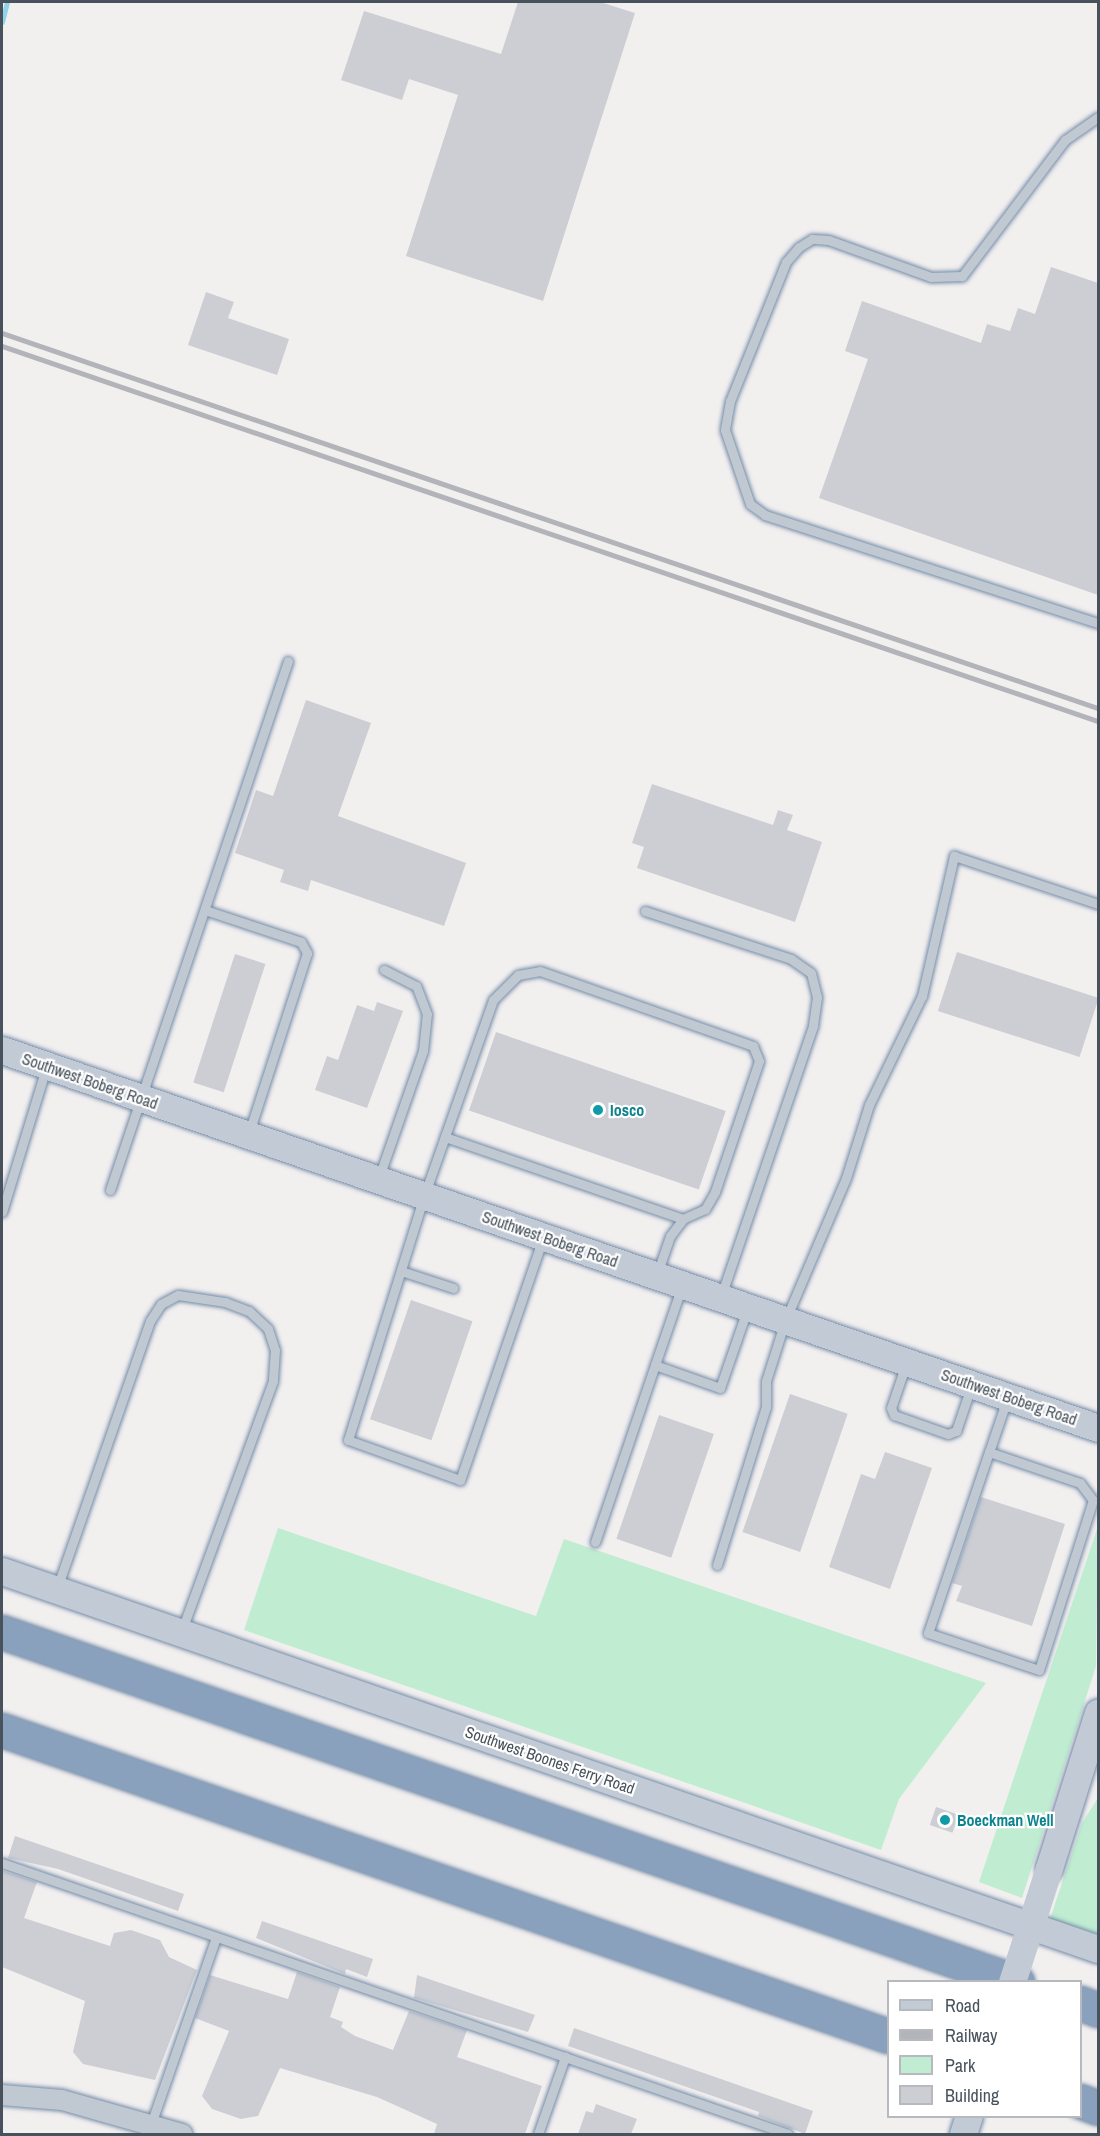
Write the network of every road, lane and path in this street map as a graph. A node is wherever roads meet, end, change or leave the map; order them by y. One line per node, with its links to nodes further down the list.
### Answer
1 (1098, 117): 2 (lane)
2 (1098, 623)
3 (288, 661): 5 (lane)
4 (1098, 904): 25 (lane)
5 (205, 910): 10 (lane); 11 (lane)
6 (645, 911): 23 (lane)
7 (384, 970): 13 (lane)
8 (2, 1050): 9 (street, Southwest Boberg Road)
9 (47, 1066): 10 (street, Southwest Boberg Road); 16 (lane)
10 (142, 1099): 11 (street, Southwest Boberg Road); 14 (lane)
11 (249, 1135): 13 (street, Southwest Boberg Road)
12 (445, 1137): 15 (lane); 17 (lane); 17 (lane)
13 (378, 1180): 15 (street, Southwest Boberg Road)
14 (110, 1190)
15 (424, 1196): 18 (street, Southwest Boberg Road); 19 (lane)
16 (2, 1212)
17 (683, 1218): 20 (lane)
18 (544, 1237): 19 (lane); 20 (street, Southwest Boberg Road)
19 (401, 1271): 22 (lane)
20 (656, 1276): 21 (street, Southwest Boberg Road)
21 (683, 1285): 23 (street, Southwest Boberg Road); 27 (lane)
22 (453, 1288)
23 (720, 1298): 24 (street, Southwest Boberg Road)
24 (748, 1308): 25 (street, Southwest Boberg Road); 27 (lane)
25 (785, 1320): 26 (street, Southwest Boberg Road); 33 (lane)
26 (906, 1362): 28 (street, Southwest Boberg Road); 28 (lane)
27 (655, 1365): 32 (lane)
28 (972, 1384): 29 (street, Southwest Boberg Road)
29 (1008, 1397): 30 (street, Southwest Boberg Road); 31 (lane)
30 (1098, 1428)
31 (989, 1452): 31 (lane)
32 (595, 1542)
33 (717, 1565)
34 (2, 1571): 35 (street, Southwest Boones Ferry Road)
35 (57, 1590): 37 (street, Southwest Boones Ferry Road); 37 (lane)
36 (2, 1632): 44 (highway)
37 (182, 1632): 43 (street, Southwest Boones Ferry Road)
38 (1098, 1713): 40 (street)
39 (2, 1730): 48 (highway)
40 (1092, 1758): 45 (street, bridge)
41 (2, 1863): 42 (lane)
42 (216, 1937): 49 (lane); 54 (lane)
43 (1098, 1949)
44 (1011, 1980)
45 (1013, 1980)
46 (1082, 2004): 47 (highway)
47 (1098, 2010)
48 (887, 2036)
49 (564, 2058): 56 (lane); 57 (lane)
50 (2, 2095): 54 (street)
51 (1082, 2102): 52 (highway)
52 (1098, 2108)
53 (968, 2118): 58 (street)
54 (151, 2124): 55 (street)
55 (182, 2134)
56 (538, 2134)
57 (788, 2134)
58 (963, 2134)

